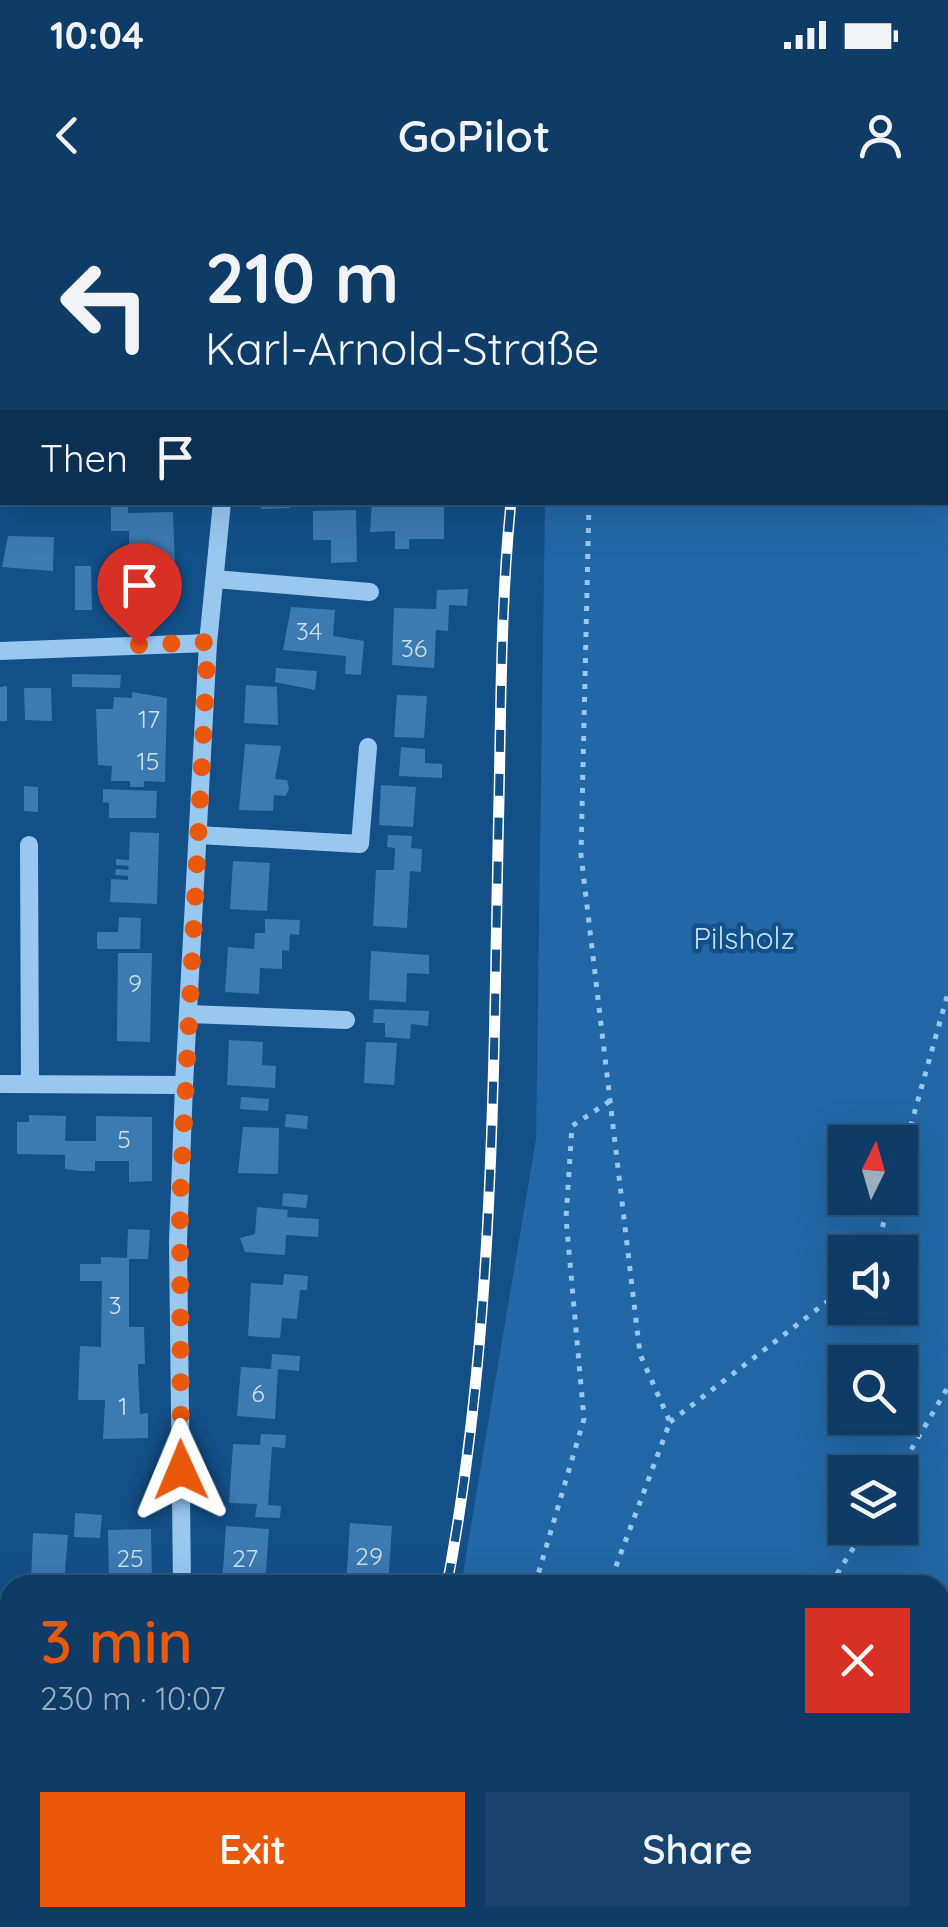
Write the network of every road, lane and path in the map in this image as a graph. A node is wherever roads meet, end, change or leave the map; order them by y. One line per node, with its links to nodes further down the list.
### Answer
1 (222, 505): 3 (street)
2 (590, 505): 16 (path)
3 (215, 578): 4 (street); 5 (street)
4 (370, 592)
5 (208, 642): 6 (street); 8 (street)
6 (0, 651)
7 (368, 747): 8 (street)
8 (198, 835): 11 (street)
9 (29, 845): 14 (street)
10 (948, 993): 17 (path)
11 (188, 1014): 12 (street); 15 (street)
12 (346, 1020)
13 (0, 1084): 14 (street)
14 (30, 1084): 15 (street)
15 (184, 1085): 23 (street)
16 (610, 1101): 20 (path); 24 (path)
17 (911, 1125)
18 (828, 1301): 20 (path)
19 (948, 1386): 21 (path)
20 (670, 1422): 25 (path)
21 (908, 1455)
22 (855, 1545): 26 (path)
23 (182, 1575)
24 (539, 1575)
25 (614, 1575)
26 (836, 1575)

